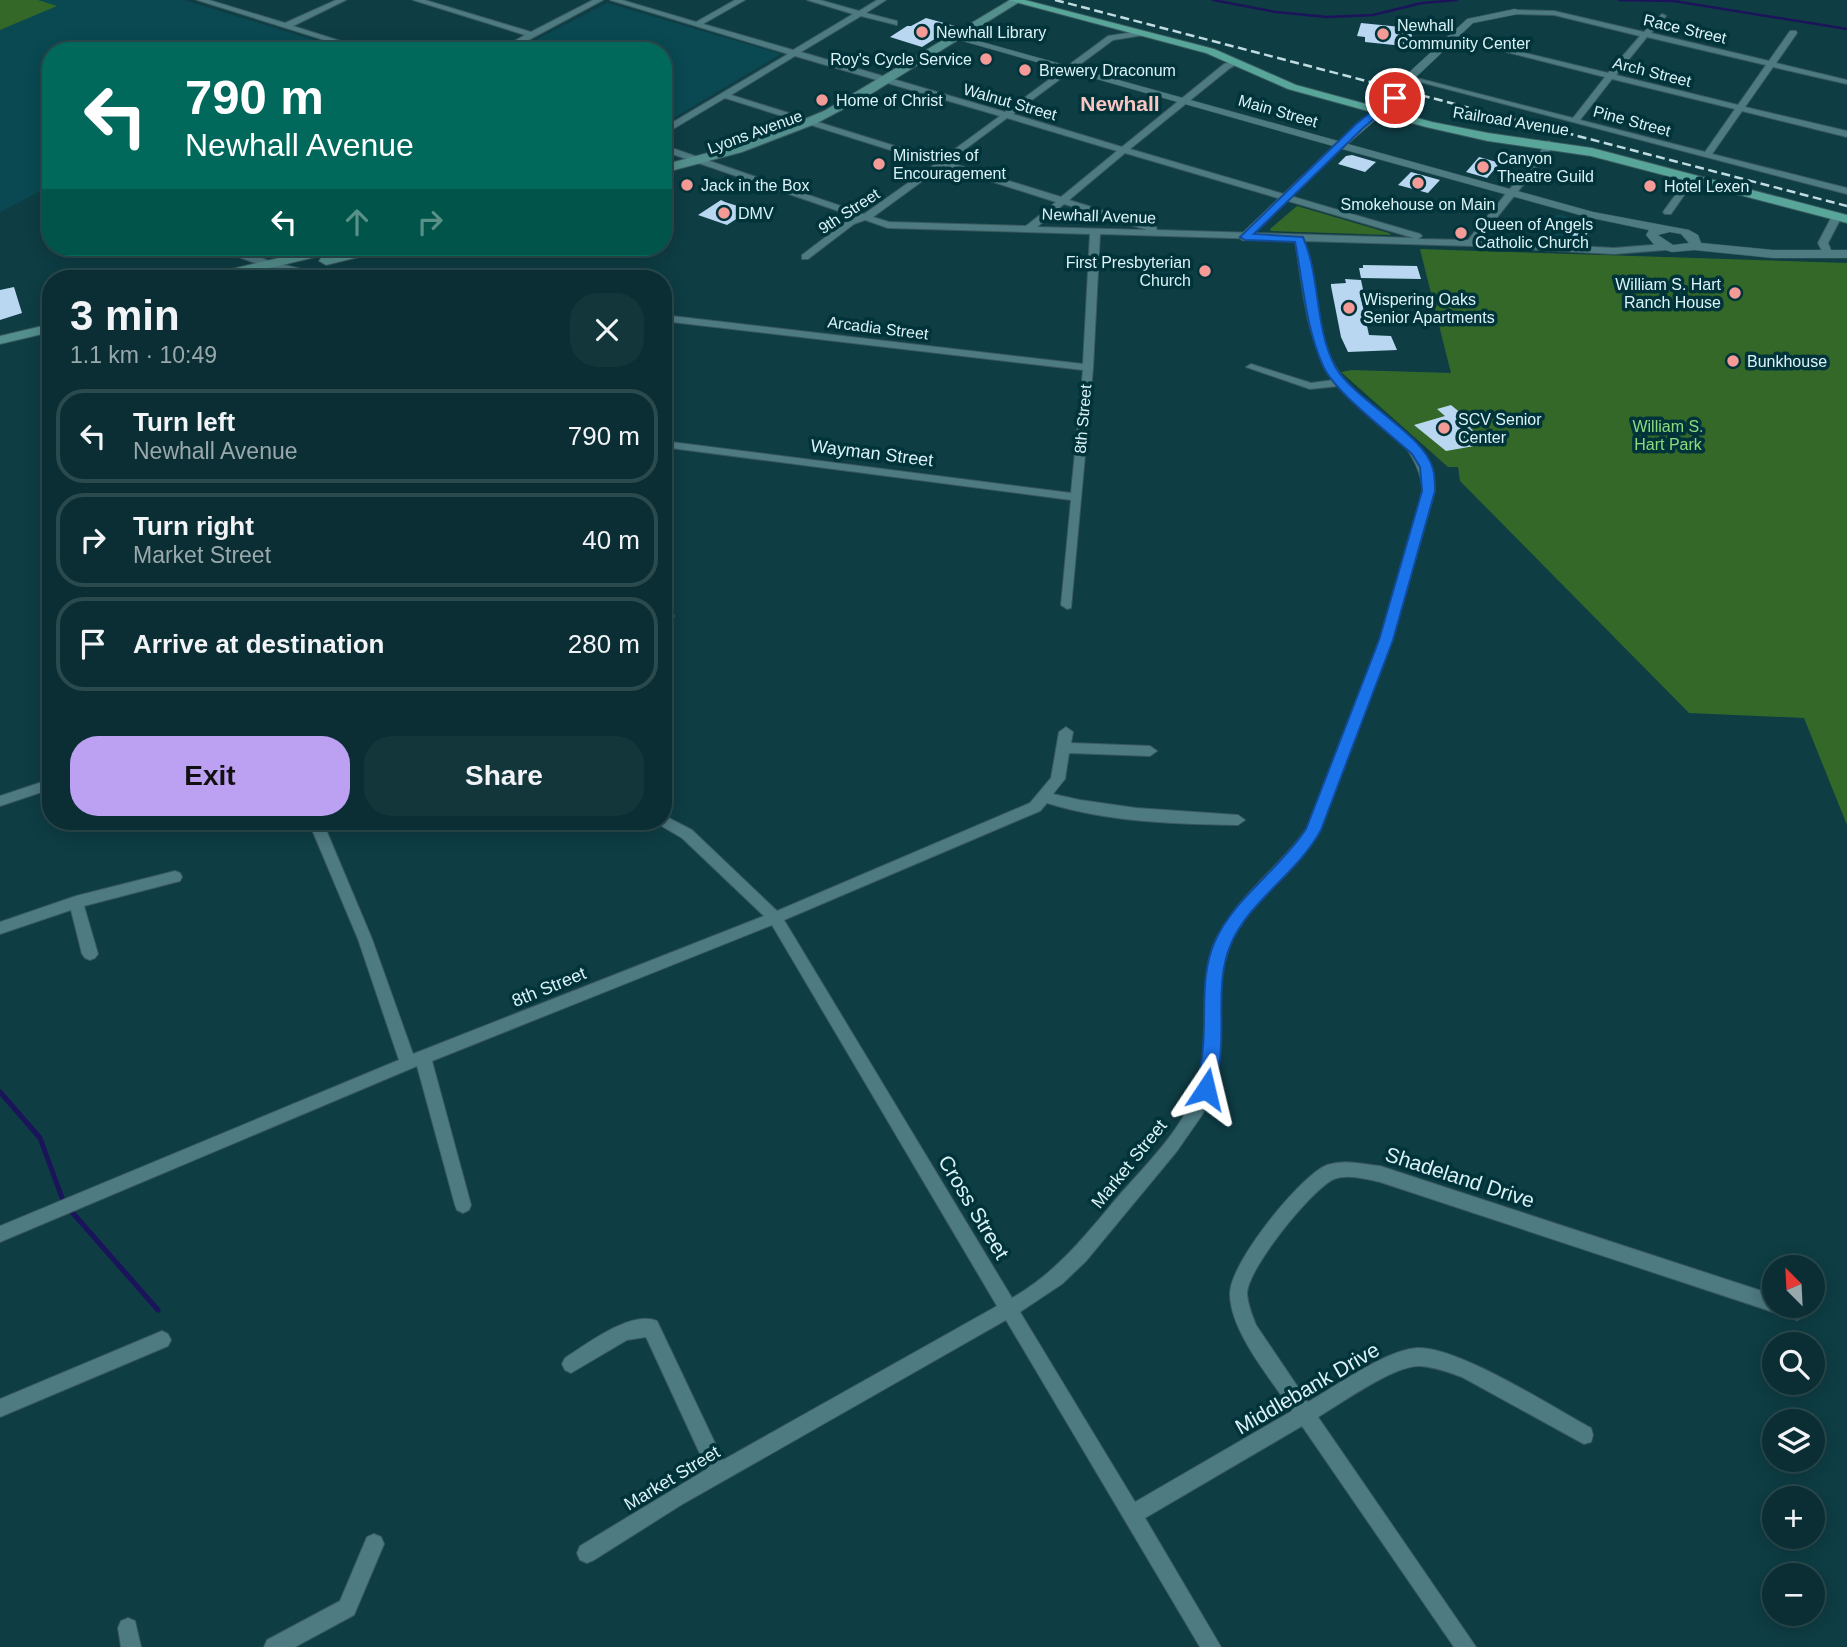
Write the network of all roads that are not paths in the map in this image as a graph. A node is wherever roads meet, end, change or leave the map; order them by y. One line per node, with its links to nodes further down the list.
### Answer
1 (201, 0): 16 (street)
2 (342, 0): 16 (street)
3 (417, 0): 20 (street)
4 (599, 0): 20 (street)
5 (614, 0): 14 (street, Walnut Street)
6 (741, 0): 14 (street)
7 (811, 0): 11 (street)
8 (882, 0): 11 (street)
9 (1015, 0): 15 (main road, Railroad Avenue); 22 (main road, Lyons Avenue)
10 (1515, 12): 19 (street, Race Street); 21 (street)
11 (860, 14): 13 (street); 26 (street)
12 (1662, 16): 19 (street)
13 (894, 23)
14 (697, 24): 26 (street, Walnut Street)
15 (1105, 24): 17 (main road, Railroad Avenue); 23 (street)
16 (286, 26): 24 (street)
17 (1141, 33): 23 (street, 9th Street); 27 (main road, Railroad Avenue)
18 (1793, 33): 28 (street)
19 (1646, 34): 28 (street, Race Street); 30 (street)
20 (532, 35): 25 (street)
21 (1451, 37): 30 (street, Arch Street); 31 (street)
22 (957, 38): 29 (street, Main Street); 32 (main road, Lyons Avenue)
23 (1111, 38): 29 (street, 9th Street)
24 (338, 42)
25 (518, 42)
26 (794, 53): 32 (street, Walnut Street); 34 (street)
27 (1237, 62): 35 (street); 37 (main road, Railroad Avenue)
28 (1772, 64): 33 (street, Race Street); 36 (street)
29 (1069, 70): 35 (street, Main Street); 38 (street, 9th Street)
30 (1610, 76): 36 (street, Arch Street); 39 (street)
31 (1409, 78): 37 (street); 39 (street, Pine Street)
32 (892, 81): 38 (street, Walnut Street); 40 (main road, Lyons Avenue); 41 (main road, Lyons Avenue)
33 (1847, 82)
34 (724, 95): 40 (street); 42 (street)
35 (1182, 101): 45 (street, Main Street); 46 (street)
36 (1740, 107): 43 (street, Arch Street); 48 (street)
37 (1377, 110): 44 (main road, Railroad Avenue); 45 (street)
38 (1006, 116): 46 (street, Walnut Street); 50 (street, 9th Street)
39 (1576, 121): 48 (street, Pine Street)
40 (809, 123): 41 (street); 49 (main road, Lyons Avenue)
41 (823, 126): 50 (street); 51 (main road, Lyons Avenue)
42 (672, 127)
43 (1847, 134)
44 (1549, 144): 54 (main road, Railroad Avenue); 56 (street)
45 (1341, 145): 56 (street, Main Street); 57 (street)
46 (1124, 150): 57 (street, Walnut Street); 58 (street)
47 (672, 151): 49 (street, Newhall Avenue)
48 (1707, 155): 55 (street, Pine Street)
49 (700, 160): 51 (street, Newhall Avenue); 52 (main road, Lyons Avenue)
50 (941, 164): 58 (street); 61 (street, 9th Street)
51 (713, 166): 53 (main road, Lyons Avenue); 61 (street, Newhall Avenue)
52 (672, 167)
53 (672, 176)
54 (1692, 178): 59 (street); 60 (main road, Railroad Avenue)
55 (1847, 191)
56 (1513, 193): 65 (street, Main Street); 71 (street)
57 (1286, 199): 66 (street); 70 (street, Walnut Street)
58 (1060, 201): 62 (street); 64 (street)
59 (1668, 212)
60 (1842, 217): 68 (street)
61 (862, 218): 62 (street, Newhall Avenue); 80 (street, 9th Street)
62 (1027, 230): 63 (street, Newhall Avenue)
63 (1095, 232): 64 (street, Newhall Avenue); 92 (street, 8th Street)
64 (1171, 234): 66 (street, Newhall Avenue)
65 (1655, 234): 69 (street); 72 (street, Newhall Avenue); 73 (street)
66 (1245, 237): 67 (street, Newhall Avenue)
67 (1299, 239): 70 (street, Newhall Avenue); 93 (street, Market Street)
68 (1825, 239): 74 (street); 75 (street)
69 (1693, 242): 73 (street); 75 (street)
70 (1438, 243): 71 (street, Newhall Avenue)
71 (1471, 243): 72 (street, Newhall Avenue)
72 (1546, 246): 73 (street, Newhall Avenue)
73 (1665, 247)
74 (1847, 247)
75 (1827, 253): 76 (street)
76 (1847, 254)
77 (249, 256): 81 (street)
78 (303, 256): 81 (main road)
79 (346, 256): 82 (main road)
80 (805, 257)
81 (270, 264): 82 (street); 83 (main road)
82 (292, 269): 84 (main road); 85 (street)
83 (245, 270)
84 (288, 270)
85 (297, 270)
86 (42, 319): 88 (main road)
87 (672, 319): 92 (street, Arcadia Street)
88 (0, 329)
89 (42, 330): 90 (main road)
90 (0, 340)
91 (1251, 367): 93 (street)
92 (1088, 368): 95 (street, 8th Street)
93 (1342, 383): 115 (street, Market Street)
94 (672, 445): 95 (street, Wayman Street)
95 (1076, 497): 96 (street, 8th Street)
96 (1067, 605)
97 (1066, 732): 98 (street, 8th Street)
98 (1063, 748): 99 (street); 101 (street, 8th Street)
99 (1150, 751)
100 (42, 788): 102 (street)
101 (1044, 796): 103 (street); 108 (street, 8th Street)
102 (0, 801)
103 (1238, 820)
104 (672, 825): 108 (street, Cross Street)
105 (324, 830): 111 (street)
106 (175, 877): 107 (street)
107 (76, 902): 109 (street); 110 (street)
108 (775, 918): 111 (street, 8th Street); 115 (street, Cross Street)
109 (0, 928)
110 (90, 954)
111 (416, 1060): 112 (street); 113 (street, 8th Street)
112 (463, 1205)
113 (0, 1234)
114 (1762, 1299): 119 (street, Shadeland Drive)
115 (1008, 1308): 121 (street, Market Street); 122 (street, Cross Street)
116 (162, 1339): 118 (street)
117 (571, 1364): 121 (street)
118 (0, 1408)
119 (1305, 1414): 120 (street, Middlebank Drive); 122 (street, Middlebank Drive); 127 (street, Shadeland Drive)
120 (1584, 1435)
121 (719, 1472): 124 (street, Market Street)
122 (1134, 1514): 126 (street, Cross Street)
123 (374, 1544): 125 (street)
124 (587, 1553)
125 (274, 1647)
126 (1211, 1647)
127 (1466, 1647)

